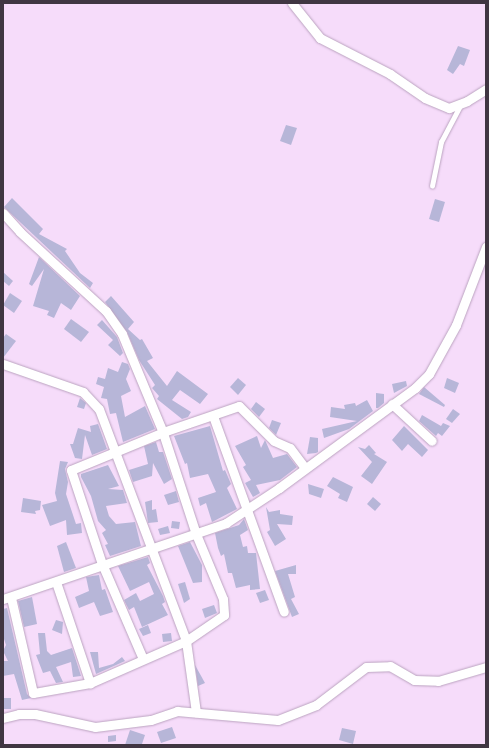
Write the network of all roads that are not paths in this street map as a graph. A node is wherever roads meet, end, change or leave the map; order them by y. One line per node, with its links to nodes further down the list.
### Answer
1 (292, 4): 3 (street)
2 (486, 89): 3 (street)
3 (461, 104): 4 (lane)
4 (432, 186)
5 (3, 213): 10 (street)
6 (486, 247): 8 (street)
7 (3, 364): 12 (street)
8 (392, 404): 11 (street); 13 (street)
9 (213, 416): 10 (street); 13 (street); 14 (street)
10 (163, 432): 12 (street); 15 (street)
11 (432, 442)
12 (115, 451): 16 (street); 17 (street)
13 (305, 468): 14 (street)
14 (247, 510): 15 (street); 20 (street)
15 (196, 534): 16 (street); 21 (street)
16 (152, 549): 17 (street); 21 (street)
17 (102, 564): 18 (street); 22 (street)
18 (56, 582): 19 (street); 24 (street)
19 (7, 598): 24 (street)
20 (284, 612)
21 (186, 641): 22 (street); 25 (street)
22 (143, 659): 24 (street)
23 (486, 667): 25 (street)
24 (90, 683)
25 (196, 712): 26 (street)
26 (3, 718)

